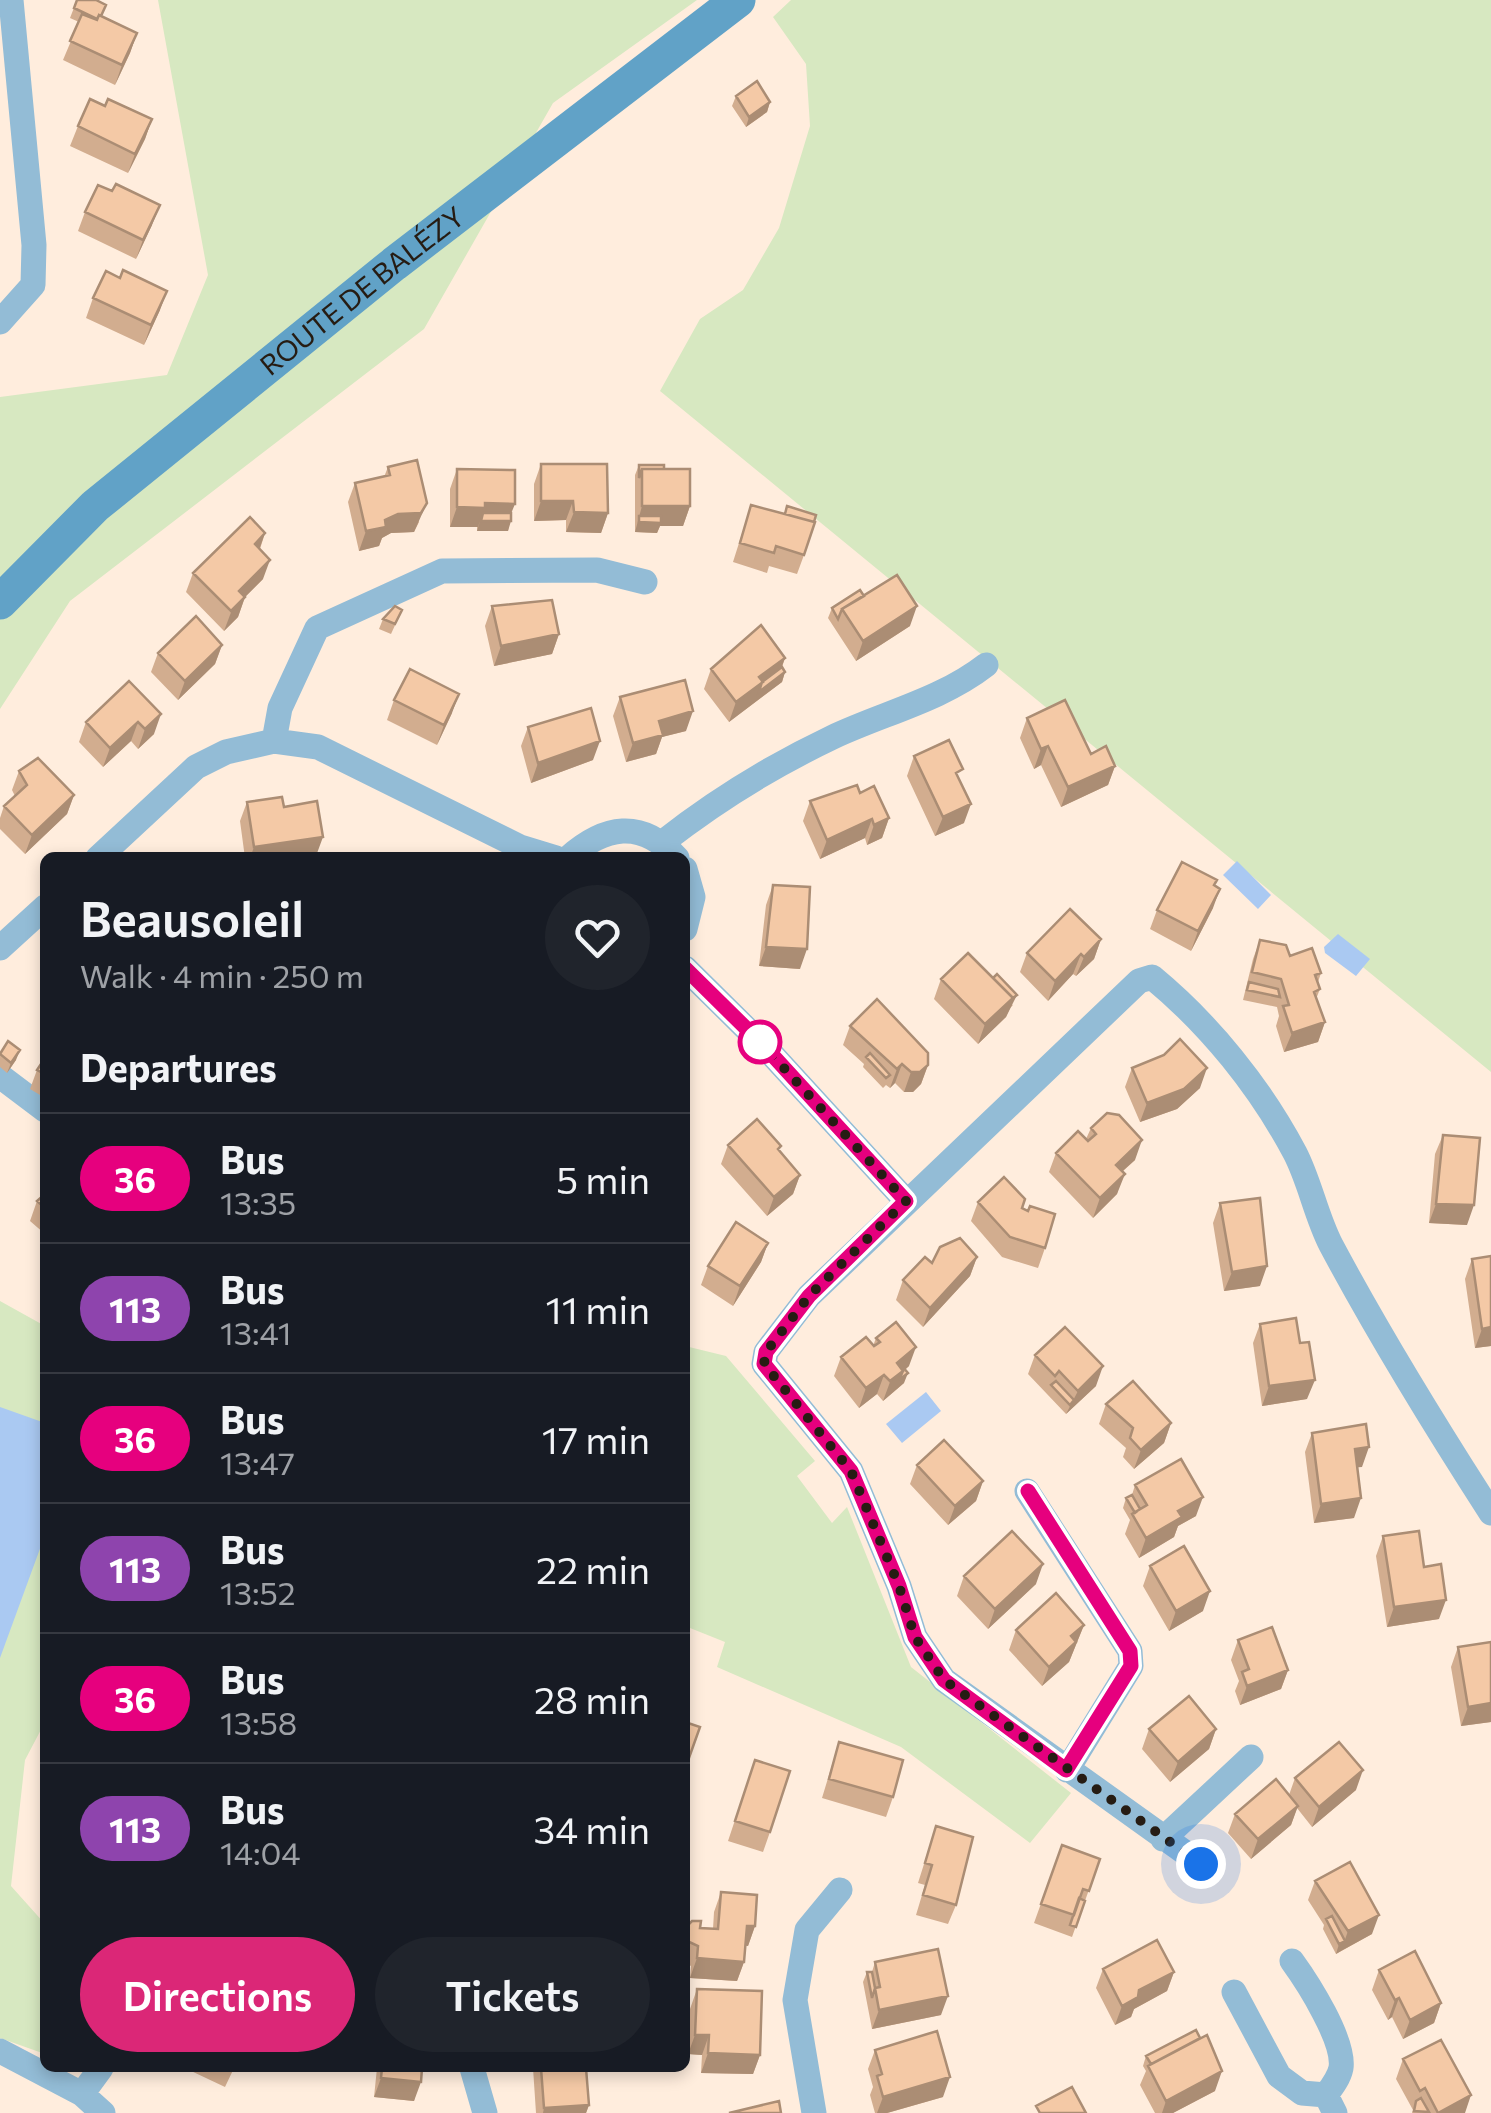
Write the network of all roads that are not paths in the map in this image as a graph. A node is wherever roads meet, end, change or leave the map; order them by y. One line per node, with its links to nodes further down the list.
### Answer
1 (11, 0): 3 (street)
2 (738, 0): 5 (main road, ROUTE DE BALÉZY)
3 (0, 322)
4 (645, 582): 7 (street)
5 (0, 602)
6 (986, 665): 8 (street)
7 (274, 741): 9 (street); 10 (street)
8 (670, 850): 11 (street)
9 (104, 852)
10 (536, 852)
11 (575, 852)
12 (40, 911): 13 (street)
13 (0, 948)
14 (690, 973): 17 (street)
15 (0, 1076): 16 (street)
16 (40, 1106)
17 (906, 1201): 19 (street); 21 (street)
18 (1028, 1491): 21 (street)
19 (1491, 1514)
20 (1251, 1757): 22 (street)
21 (1066, 1770): 22 (street)
22 (1163, 1839): 23 (street)
23 (1201, 1864)
24 (840, 1890): 36 (street)
25 (1292, 1962): 33 (street)
26 (1234, 1992): 33 (street)
27 (0, 2051): 29 (street)
28 (40, 2072): 32 (street)
29 (40, 2072)
30 (98, 2072): 32 (street)
31 (473, 2072): 35 (street)
32 (82, 2094): 34 (street)
33 (1330, 2104)
34 (103, 2113)
35 (485, 2113)
36 (814, 2113)

